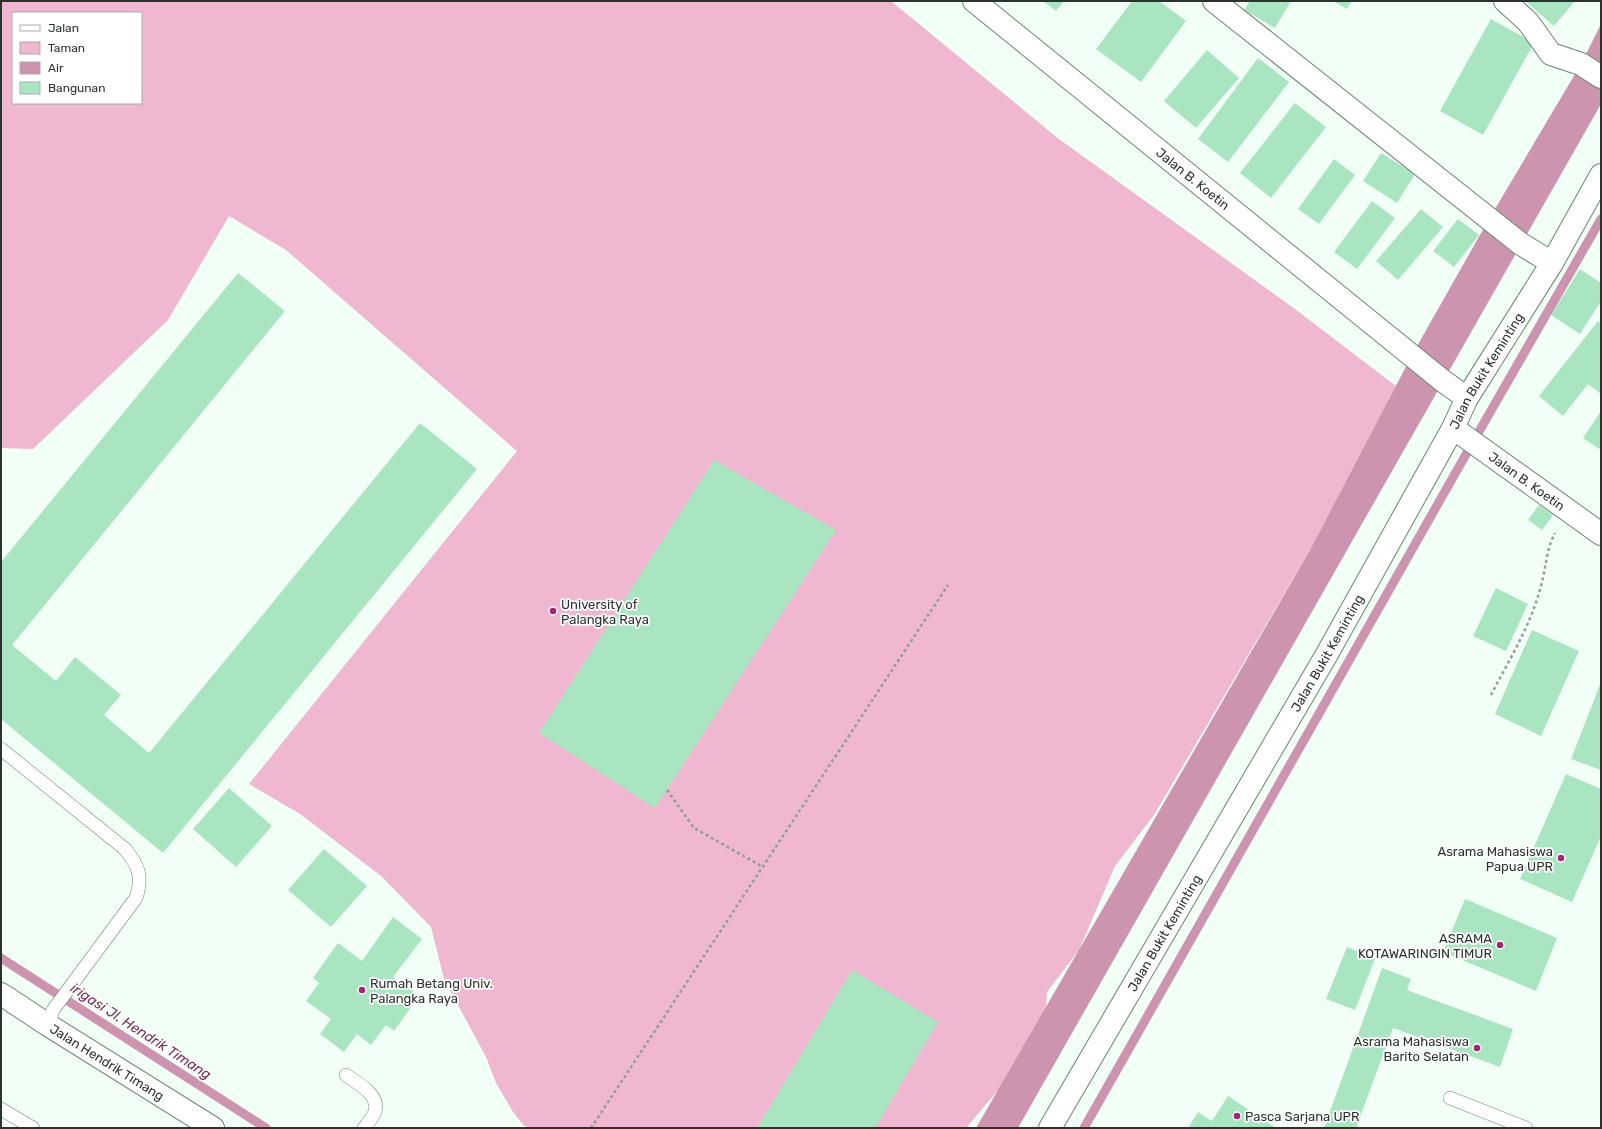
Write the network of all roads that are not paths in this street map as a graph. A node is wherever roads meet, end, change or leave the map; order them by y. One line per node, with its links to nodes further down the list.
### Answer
1 (974, 1): 7 (street, Jalan B. Koetin)
2 (1214, 1): 6 (street)
3 (1505, 1): 4 (street)
4 (1601, 77)
5 (1601, 175): 6 (street, Jalan Bukit Keminting)
6 (1552, 263): 7 (street, Jalan Bukit Keminting)
7 (1467, 398): 8 (street, Jalan Bukit Keminting)
8 (1453, 428): 9 (street, Jalan B. Koetin); 19 (street, Jalan Bukit Keminting)
9 (1601, 534)
10 (1, 749): 12 (lane)
11 (1, 994): 12 (street, Jalan Hendrik Timang)
12 (50, 1017): 17 (street, Jalan Hendrik Timang)
13 (346, 1075): 18 (lane)
14 (1450, 1098): 20 (lane)
15 (1, 1109): 16 (lane)
16 (33, 1128)
17 (214, 1128)
18 (364, 1128)
19 (1050, 1128)
20 (1526, 1128)

